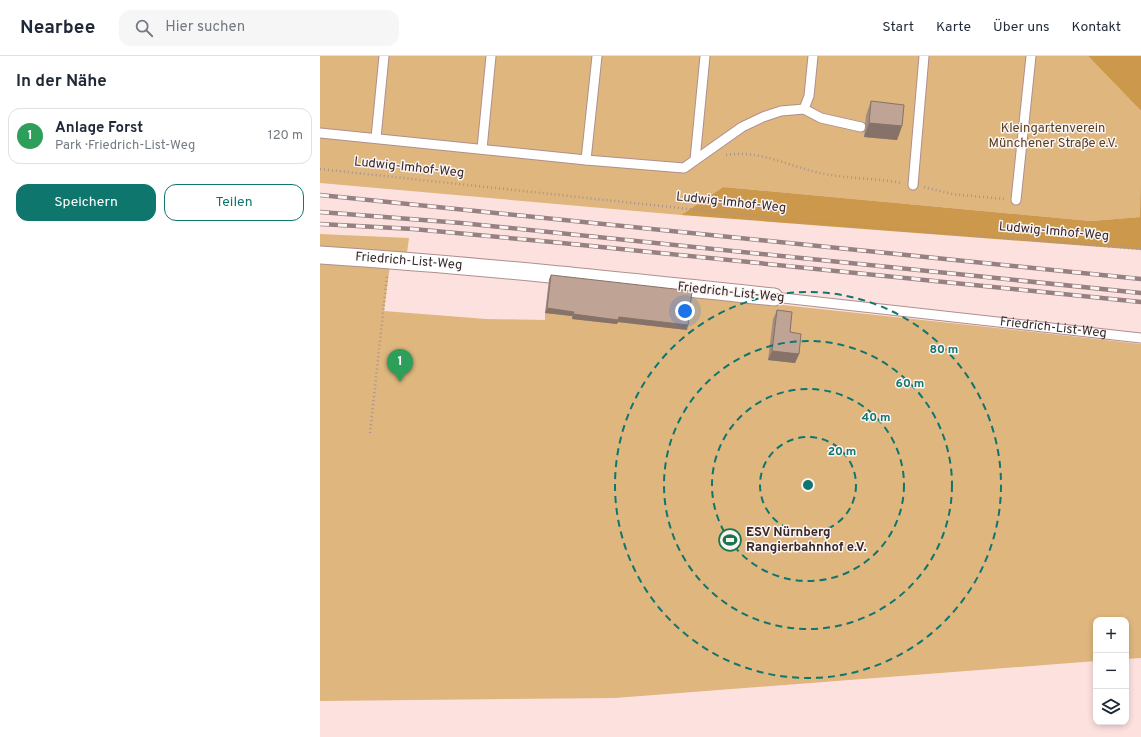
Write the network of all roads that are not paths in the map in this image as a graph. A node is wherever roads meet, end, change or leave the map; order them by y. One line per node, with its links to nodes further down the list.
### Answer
1 (384, 56): 11 (lane)
2 (490, 56): 12 (lane)
3 (597, 56): 13 (lane)
4 (705, 56): 14 (lane)
5 (813, 56): 8 (lane)
6 (924, 56): 15 (lane)
7 (1031, 56): 16 (lane)
8 (804, 109): 9 (lane); 14 (lane)
9 (861, 127)
10 (320, 133): 11 (lane)
11 (376, 138): 12 (lane)
12 (482, 149): 13 (lane)
13 (586, 160): 14 (lane)
14 (695, 160)
15 (913, 185)
16 (1016, 200)
17 (320, 255): 18 (street, Friedrich-List-Weg)
18 (774, 298): 19 (lane, Friedrich-List-Weg)
19 (1141, 338)

